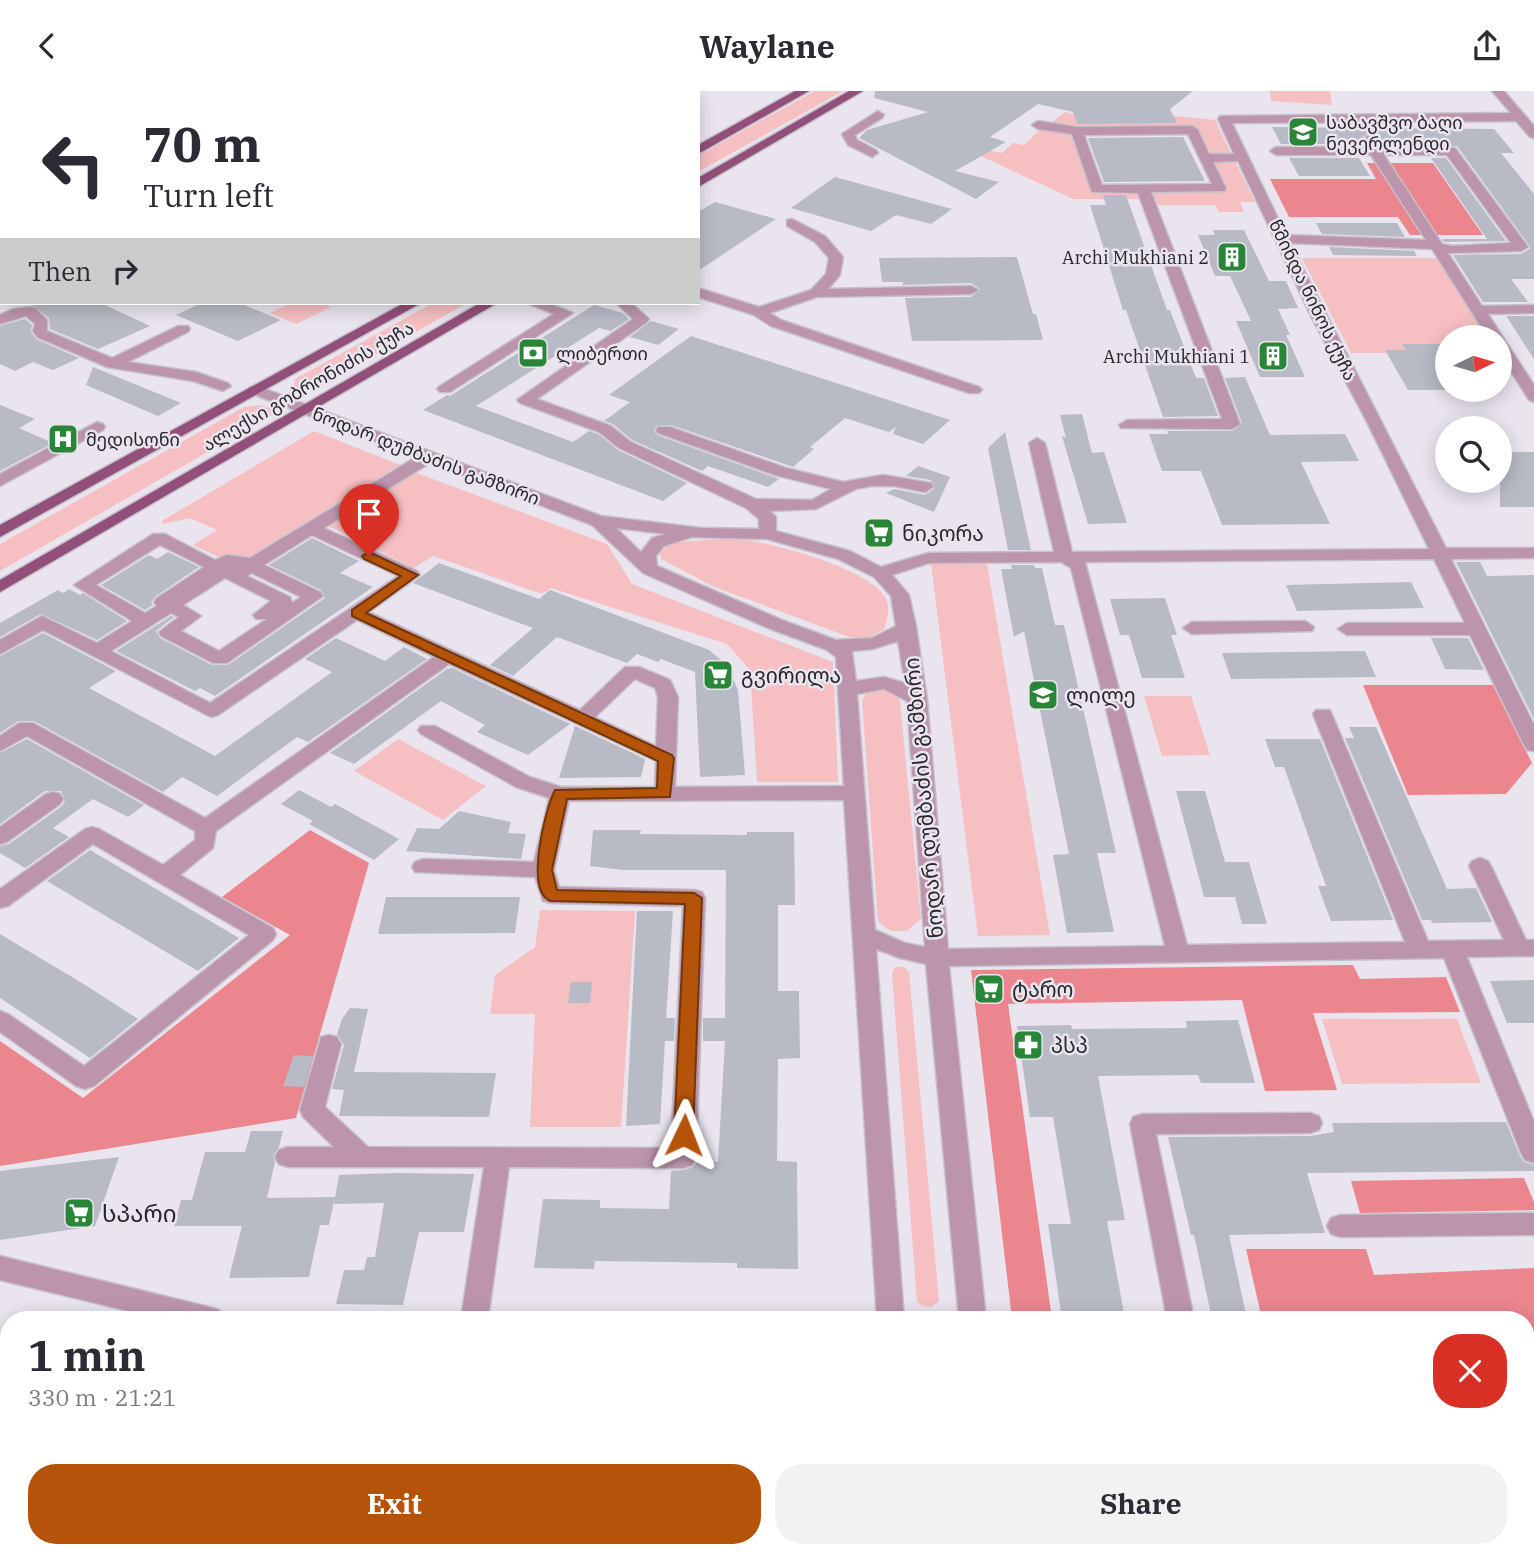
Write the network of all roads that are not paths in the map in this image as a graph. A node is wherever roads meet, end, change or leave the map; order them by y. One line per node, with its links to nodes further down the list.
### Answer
1 (803, 91): 10 (main road)
2 (858, 91): 16 (main road)
3 (1498, 91): 5 (street)
4 (878, 115): 13 (street)
5 (1520, 117): 6 (street, წმინდა ნინოს ქუჩა); 9 (street)
6 (1356, 118): 11 (street); 15 (street, წმინდა ნინოს ქუჩა)
7 (1038, 125): 8 (street)
8 (1077, 131): 14 (street); 17 (street)
9 (1534, 134)
10 (700, 149)
11 (1372, 150): 12 (street); 20 (street); 20 (street)
12 (1276, 151)
13 (872, 153)
14 (1205, 157): 15 (street); 17 (street)
15 (1243, 157): 19 (street, წმინდა ნინოს ქუჩა)
16 (700, 182)
17 (1143, 188): 42 (street)
18 (792, 223): 23 (street)
19 (1283, 239): 20 (street); 57 (street, წმინდა ნინოს ქუჩა)
20 (1436, 246): 29 (street)
21 (971, 290): 23 (street)
22 (700, 293): 30 (street)
23 (816, 293): 30 (street)
24 (410, 305): 38 (main road, ალექსი გობრონიძის ქუჩა)
25 (486, 305): 41 (main road, ალექსი გობრონიძის ქუჩა)
26 (625, 305): 50 (street)
27 (557, 306): 37 (street)
28 (1534, 309): 29 (street)
29 (1478, 310): 32 (street)
30 (759, 312): 39 (street)
31 (0, 320): 34 (street)
32 (1488, 325)
33 (183, 329): 34 (street)
34 (112, 363): 36 (street)
35 (1512, 363): 40 (street)
36 (223, 387)
37 (445, 389)
38 (255, 390): 41 (street, ნოდარ დუმბაძის გამზირი); 53 (main road, ალექსი გობრონიძის ქუჩა)
39 (974, 390)
40 (1534, 397)
41 (304, 409): 46 (street, ნოდარ დუმბაძის გამზირი); 63 (main road, ალექსი გობრონიძის ქუჩა)
42 (1127, 425)
43 (97, 427): 47 (street)
44 (664, 430): 49 (street)
45 (1037, 443): 58 (street)
46 (428, 457): 51 (street, ნოდარ დუმბაძის გამზირი); 52 (street)
47 (0, 481)
48 (925, 487): 49 (street)
49 (841, 490): 50 (street)
50 (752, 504): 55 (street)
51 (598, 521): 54 (street, ნოდარ დუმბაძის გამზირი); 60 (street, ნოდარ დუმბაძის გამზირი)
52 (310, 528): 59 (street); 65 (street)
53 (0, 532)
54 (701, 533): 55 (street, ნოდარ დუმბაძის გამზირი); 60 (street)
55 (768, 534): 62 (street, ნოდარ დუმბაძის გამზირი)
56 (1534, 553): 57 (street)
57 (1439, 554): 58 (street); 71 (street, წმინდა ნინოს ქუჩა)
58 (1064, 556): 62 (street); 100 (street)
59 (250, 565): 61 (street); 64 (street)
60 (649, 569): 73 (street, ნოდარ დუმბაძის გამზირი)
61 (225, 571): 64 (street); 66 (street); 72 (street)
62 (880, 573): 67 (street, ნოდარ დუმბაძის გამზირი)
63 (0, 587)
64 (170, 605): 66 (street)
65 (356, 613): 75 (street); 76 (street)
66 (145, 621): 75 (street)
67 (907, 626): 73 (street); 78 (street, ნოდარ დუმბაძის გამზირი)
68 (1305, 627): 69 (street)
69 (1192, 628)
70 (1348, 629): 71 (street)
71 (1477, 629): 83 (street, წმინდა ნინოს ქუჩა)
72 (222, 640)
73 (834, 646): 77 (street)
74 (0, 648): 75 (street)
75 (96, 652)
76 (448, 656): 80 (street); 89 (street)
77 (848, 691): 78 (street); 86 (street)
78 (917, 699): 101 (street, ნოდარ დუმბაძის გამზირი)
79 (1323, 714): 98 (street)
80 (582, 719): 84 (street); 84 (street)
81 (428, 730): 87 (street)
82 (0, 745): 89 (street)
83 (1534, 745)
84 (666, 758): 85 (street)
85 (665, 793): 86 (street); 87 (street)
86 (856, 793): 96 (street)
87 (560, 794): 93 (street)
88 (53, 799): 90 (street)
89 (206, 828): 94 (street)
90 (0, 837)
91 (1480, 866): 97 (street)
92 (423, 867): 93 (street)
93 (544, 870): 108 (street)
94 (164, 876): 95 (street); 102 (street)
95 (0, 901)
96 (866, 935): 101 (street); 114 (street)
97 (1527, 948): 99 (street)
98 (1420, 950): 99 (street); 100 (street)
99 (1452, 950): 105 (street)
100 (1178, 954): 101 (street)
101 (937, 958): 115 (street, ნოდარ დუმბაძის გამზირი)
102 (0, 1020)
103 (329, 1044): 106 (street)
104 (1310, 1123): 116 (street)
105 (1534, 1153)
106 (361, 1156): 107 (street); 108 (street)
107 (288, 1157)
108 (498, 1157): 113 (street)
109 (1534, 1224): 110 (street)
110 (1340, 1226)
111 (0, 1268): 112 (street)
112 (176, 1311)
113 (475, 1311)
114 (890, 1311)
115 (971, 1311)
116 (1178, 1311)

